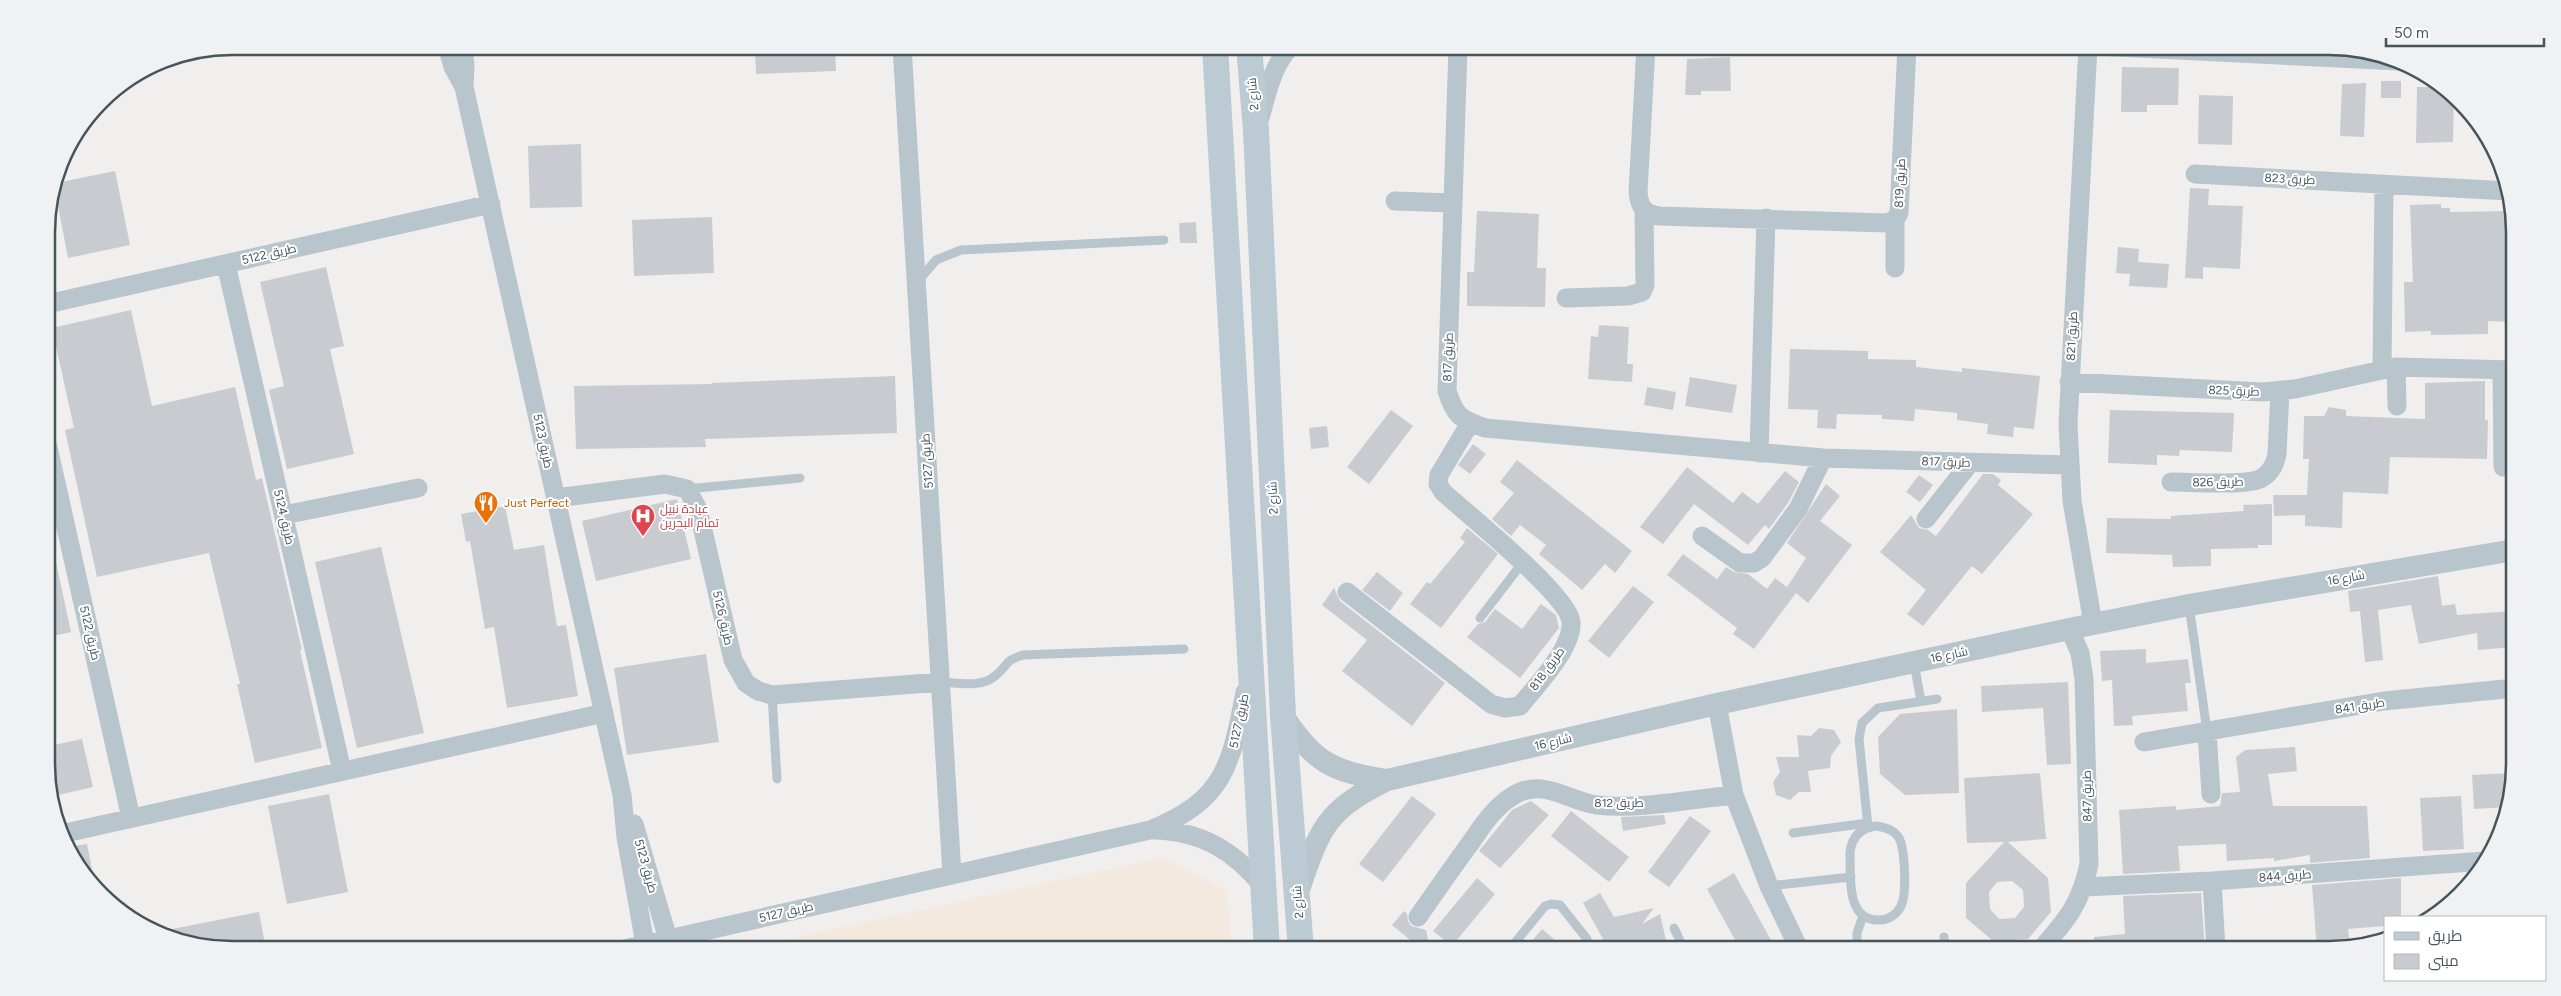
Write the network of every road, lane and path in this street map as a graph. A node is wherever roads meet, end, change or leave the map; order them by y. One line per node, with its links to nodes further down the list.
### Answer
1 (449, 55): 11 (street, طريق 5123)
2 (464, 55): 11 (street, طريق 5123)
3 (903, 55): 25 (street, طريق 5127)
4 (1216, 55): 58 (main road)
5 (1250, 55): 12 (main road, شارع 2)
6 (1284, 55): 12 (street)
7 (1458, 55): 17 (street, طريق 817)
8 (1646, 55): 19 (street)
9 (1907, 55): 21 (street, طريق 819)
10 (2087, 55): 30 (street, طريق 821)
11 (464, 87): 18 (street, طريق 5123)
12 (1256, 131): 66 (main road, شارع 2)
13 (2195, 174): 14 (street, طريق 823)
14 (2384, 184): 15 (street, طريق 823); 28 (street)
15 (2501, 191)
16 (1395, 201): 17 (street)
17 (1453, 203): 34 (street, طريق 817)
18 (491, 204): 23 (street, طريق 5122); 45 (street, طريق 5123)
19 (1644, 211): 20 (street, طريق 819); 26 (street)
20 (1766, 218): 21 (street, طريق 819); 35 (street)
21 (1895, 220): 24 (street)
22 (1164, 240): 25 (lane)
23 (226, 264): 27 (street, طريق 5122); 46 (street, طريق 5124)
24 (1895, 268)
25 (916, 285): 59 (street, طريق 5127)
26 (1566, 298)
27 (55, 302)
28 (2389, 368): 29 (street, طريق 825); 31 (street, طريق 825); 32 (street)
29 (2506, 370)
30 (2069, 382): 31 (street, طريق 825); 38 (street, طريق 821)
31 (2280, 391): 42 (street, طريق 826)
32 (2397, 406)
33 (2506, 409): 39 (street, طريق 825)
34 (1470, 423): 35 (street, طريق 817); 50 (street, طريق 818)
35 (1759, 453): 36 (street, طريق 817)
36 (1823, 458): 37 (street, طريق 817); 48 (street)
37 (1970, 463): 38 (street, طريق 817); 47 (street)
38 (2068, 466): 54 (street, طريق 821)
39 (2503, 467)
40 (55, 478): 75 (street, طريق 5122)
41 (800, 478): 44 (lane)
42 (2171, 482)
43 (418, 488): 46 (street)
44 (687, 489): 45 (street); 61 (street, طريق 5126)
45 (556, 498): 65 (street, طريق 5123)
46 (284, 515): 69 (street, طريق 5124)
47 (1926, 519)
48 (1702, 536)
49 (2506, 551): 52 (street, شارع 16)
50 (1523, 562): 51 (street, طريق 818); 53 (lane)
51 (1347, 592)
52 (2188, 605): 54 (street, شارع 16); 67 (lane)
53 (1480, 618)
54 (2093, 624): 55 (street, شارع 16)
55 (2070, 630): 57 (street, شارع 16); 85 (street, طريق 847)
56 (1184, 649): 59 (lane)
57 (1914, 662): 63 (lane); 64 (street, شارع 16)
58 (1250, 663): 77 (street, طريق 5127); 86 (main road)
59 (941, 682): 61 (street, طريق 5126); 81 (street, طريق 5127)
60 (2506, 689): 67 (street, طريق 841)
61 (772, 695): 70 (lane)
62 (1937, 699): 63 (lane)
63 (1921, 701): 76 (lane)
64 (1717, 704): 71 (street, شارع 16); 74 (street)
65 (604, 713): 69 (street); 73 (street, طريق 5123)
66 (1283, 716): 71 (street, شارع 16); 87 (main road, شارع 2)
67 (2207, 731): 68 (street, طريق 841); 72 (street)
68 (2144, 742)
69 (342, 771): 75 (street)
70 (778, 779)
71 (1387, 780): 87 (street, شارع 16)
72 (2211, 794)
73 (622, 795): 92 (street, طريق 5123); 93 (street, طريق 5123)
74 (1734, 795): 84 (street); 89 (street, طريق 812)
75 (131, 818): 78 (street)
76 (1868, 825): 79 (lane); 82 (lane); 88 (lane)
77 (1150, 830): 81 (street, طريق 5127); 86 (street, طريق 5127)
78 (68, 832)
79 (1793, 833)
80 (2476, 862): 83 (street, طريق 844)
81 (952, 875): 92 (street, طريق 5127)
82 (1851, 877): 84 (lane); 88 (lane)
83 (2212, 881): 85 (street, طريق 844); 104 (street)
84 (1769, 886): 100 (street)
85 (2084, 887): 103 (street, طريق 847)
86 (1264, 888): 95 (main road)
87 (1298, 892): 96 (main road, شارع 2)
88 (1863, 916): 101 (lane)
89 (1418, 917)
90 (1674, 928): 99 (lane)
91 (1944, 936): 102 (lane)
92 (668, 939): 94 (street, طريق 5127)
93 (644, 941)
94 (659, 941)
95 (1267, 941)
96 (1301, 941)
97 (1516, 941): 98 (lane)
98 (1587, 941)
99 (1680, 941)
100 (1795, 941)
101 (1857, 941)
102 (1944, 941)
103 (2048, 941)
104 (2216, 941)

